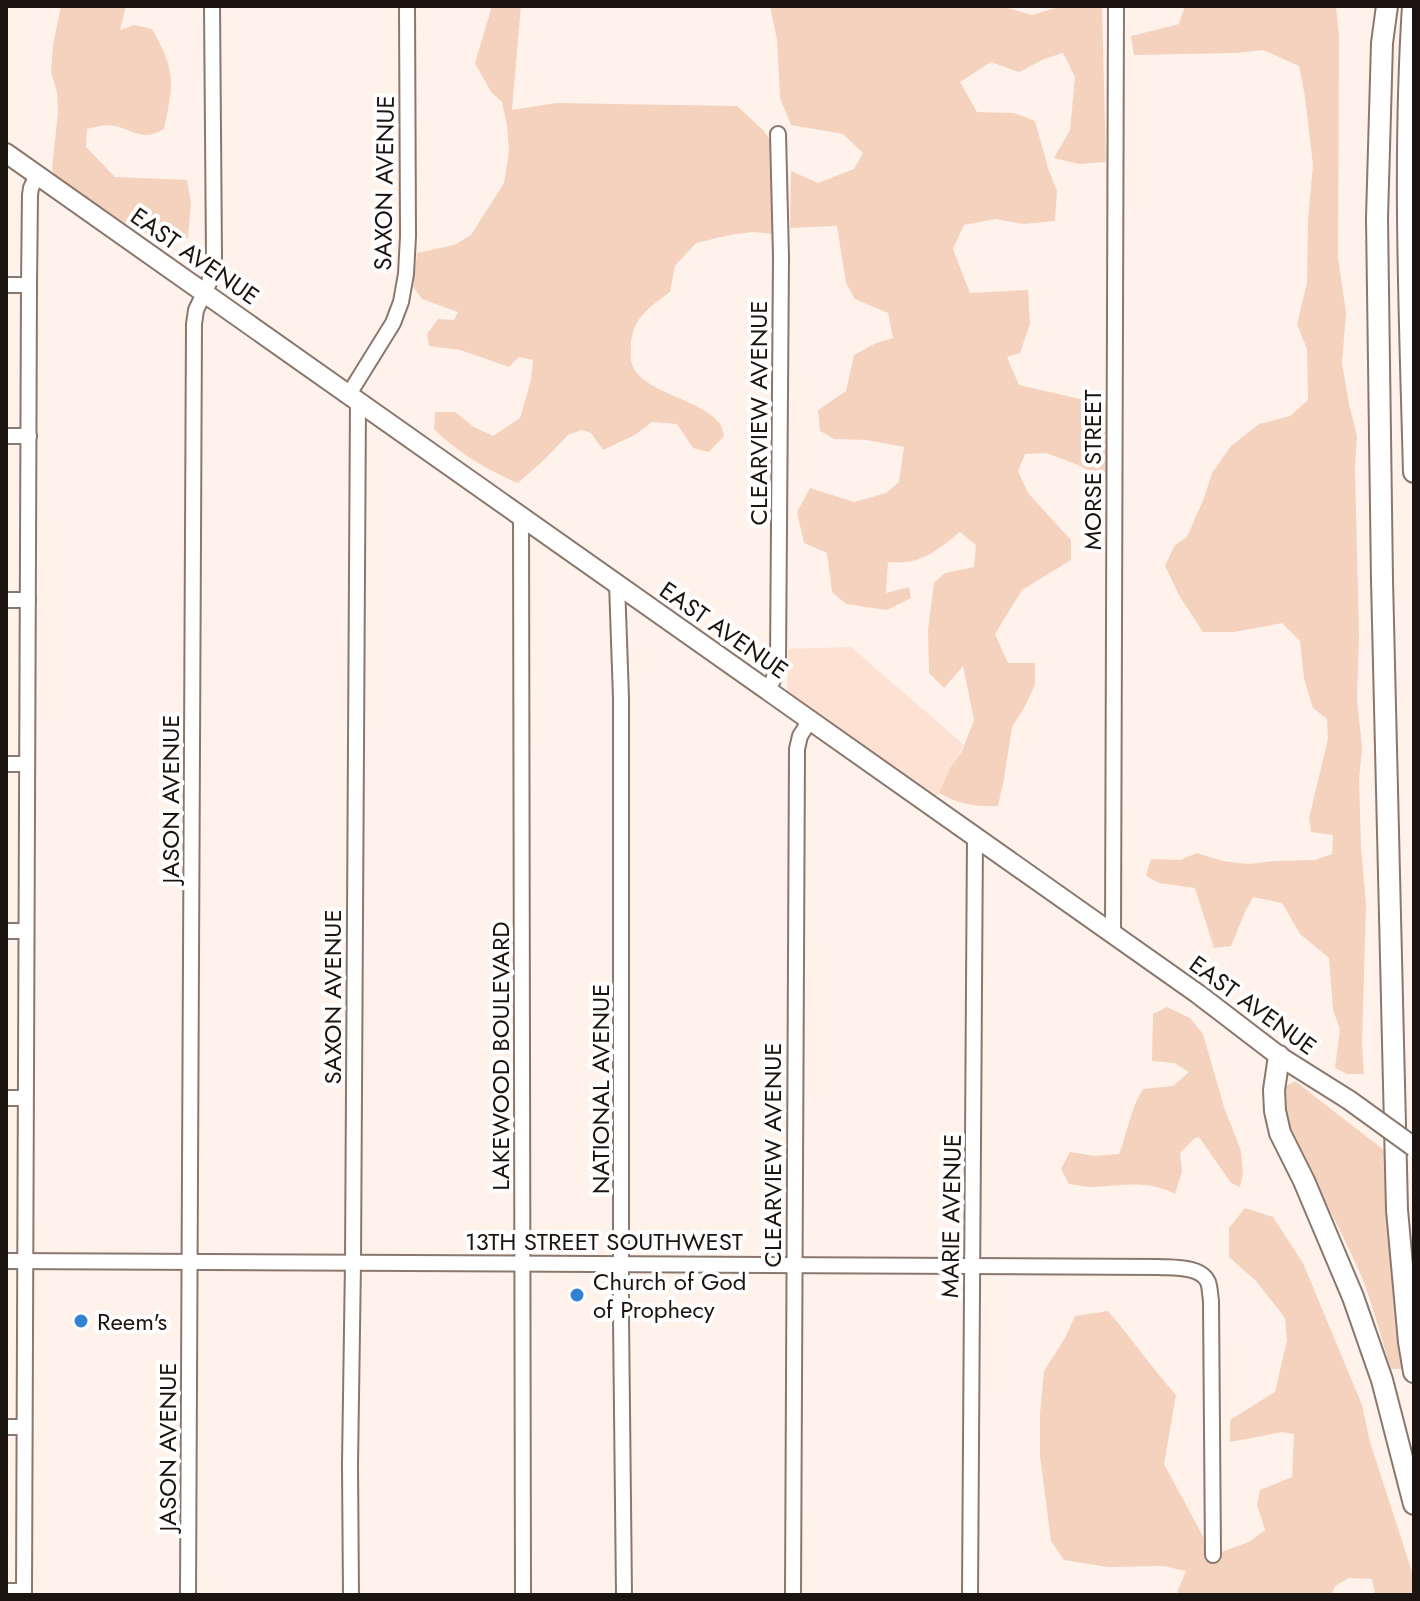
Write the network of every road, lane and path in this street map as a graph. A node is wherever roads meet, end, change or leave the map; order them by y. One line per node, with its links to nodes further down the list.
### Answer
1 (212, 6): 13 (street, JASON AVENUE)
2 (407, 6): 14 (street, SAXON AVENUE)
3 (1116, 6): 29 (street, MORSE STREET)
4 (1379, 6): 7 (highway)
5 (1387, 6): 7 (highway)
6 (1413, 6): 17 (highway)
7 (1382, 43): 42 (highway)
8 (778, 134): 22 (street, CLEARVIEW AVENUE)
9 (6, 153): 10 (main road, EAST AVENUE)
10 (37, 175): 12 (street); 13 (main road, EAST AVENUE)
11 (6, 285): 12 (street)
12 (29, 285): 16 (street)
13 (205, 292): 14 (main road, EAST AVENUE); 36 (street, JASON AVENUE)
14 (353, 397): 18 (main road, EAST AVENUE); 37 (street, SAXON AVENUE)
15 (6, 436): 16 (street)
16 (29, 436): 21 (street)
17 (1414, 472)
18 (521, 517): 19 (main road, EAST AVENUE); 38 (street, LAKEWOOD BOULEVARD)
19 (617, 583): 22 (main road, EAST AVENUE); 39 (street, NATIONAL AVENUE)
20 (6, 600): 21 (street)
21 (28, 600): 25 (street)
22 (768, 690): 23 (main road, EAST AVENUE)
23 (810, 720): 26 (main road, EAST AVENUE); 40 (street, CLEARVIEW AVENUE)
24 (6, 764): 25 (street)
25 (27, 764): 28 (street)
26 (975, 837): 29 (main road, EAST AVENUE); 41 (street, MARIE AVENUE)
27 (6, 931): 28 (street)
28 (26, 931): 32 (street)
29 (1113, 934): 30 (main road, EAST AVENUE)
30 (1279, 1056): 33 (main road, EAST AVENUE, bridge); 45 (highway)
31 (6, 1098): 32 (street)
32 (25, 1098): 35 (street)
33 (1414, 1147)
34 (6, 1261): 35 (street, 13TH STREET SOUTHWEST)
35 (24, 1261): 36 (street, 13TH STREET SOUTHWEST); 44 (street)
36 (190, 1261): 37 (street, 13TH STREET SOUTHWEST); 49 (street, JASON AVENUE)
37 (353, 1262): 38 (street, 13TH STREET SOUTHWEST); 50 (street, SAXON AVENUE)
38 (522, 1263): 39 (street, 13TH STREET SOUTHWEST); 51 (street, LAKEWOOD BOULEVARD)
39 (622, 1264): 40 (street, 13TH STREET SOUTHWEST); 52 (street, NATIONAL AVENUE)
40 (793, 1264): 41 (street, 13TH STREET SOUTHWEST); 53 (street, CLEARVIEW AVENUE)
41 (972, 1264): 46 (street, 13TH STREET SOUTHWEST); 54 (street, MARIE AVENUE)
42 (1414, 1372)
43 (6, 1427): 44 (street)
44 (24, 1427): 48 (street)
45 (1414, 1504)
46 (1213, 1555)
47 (6, 1591): 48 (street)
48 (24, 1593)
49 (188, 1595)
50 (351, 1595)
51 (523, 1595)
52 (624, 1595)
53 (793, 1595)
54 (970, 1595)

